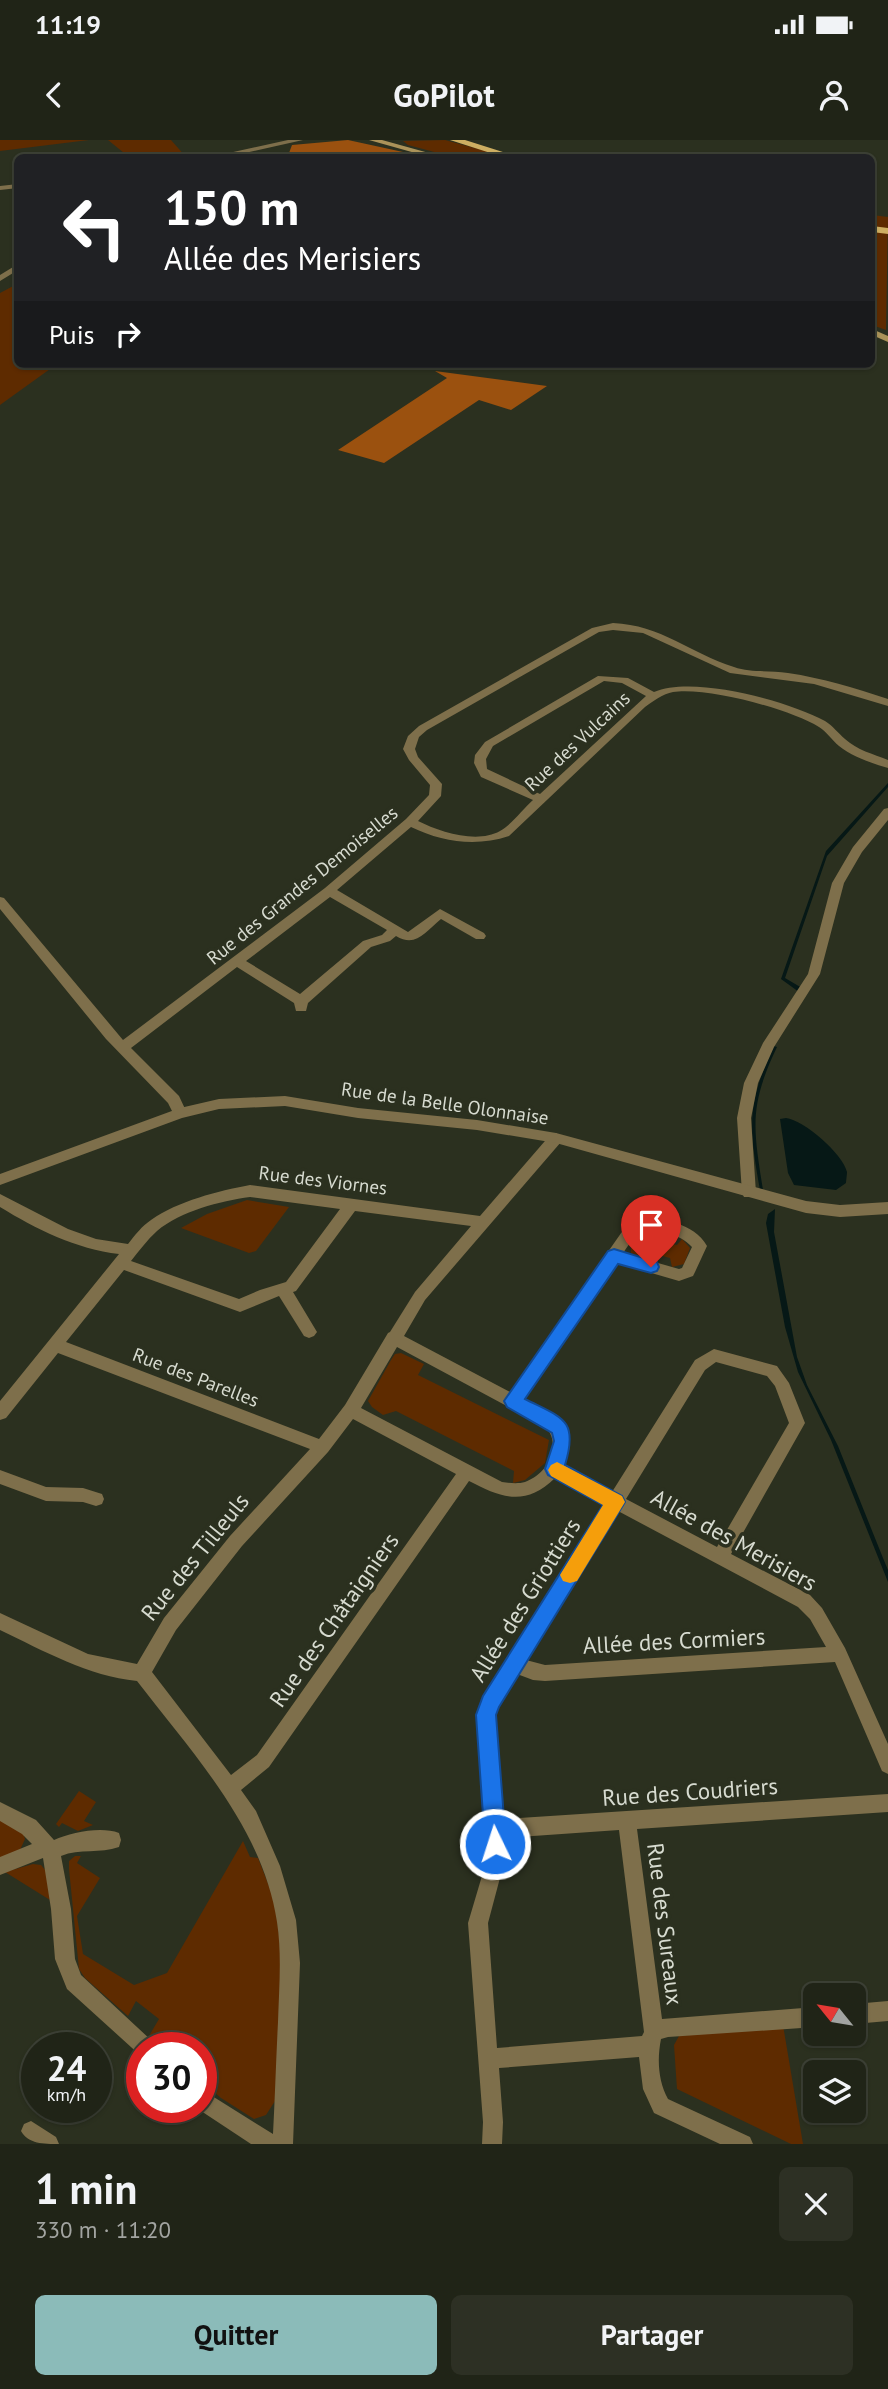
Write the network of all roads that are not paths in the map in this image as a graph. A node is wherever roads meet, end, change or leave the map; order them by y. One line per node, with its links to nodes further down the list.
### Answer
1 (295, 140): 6 (street)
2 (373, 140): 5 (main road)
3 (398, 140): 5 (main road)
4 (456, 140): 8 (main road)
5 (409, 150): 7 (main road)
6 (228, 154)
7 (426, 154)
8 (504, 154)
9 (654, 696): 11 (street, Rue des Vulcains); 12 (street, Rue des Vulcains); 12 (street)
10 (888, 703): 14 (street, Rue des Grandes Demoiselles)
11 (888, 764)
12 (542, 799): 14 (street, Rue des Vulcains)
13 (888, 812): 24 (street)
14 (410, 822): 15 (street, Rue des Grandes Demoiselles)
15 (329, 891): 17 (street); 19 (street, Rue des Grandes Demoiselles)
16 (0, 901): 20 (street)
17 (395, 930): 18 (street); 19 (street)
18 (480, 936)
19 (237, 961): 20 (street, Rue des Grandes Demoiselles)
20 (122, 1048): 21 (street)
21 (180, 1113): 22 (street, Rue de la Belle Olonnaise); 23 (street, Rue de la Belle Olonnaise)
22 (556, 1138): 24 (street, Rue de la Belle Olonnaise); 28 (street, Rue des Tilleuls)
23 (0, 1180)
24 (749, 1193): 27 (street, Rue de la Belle Olonnaise)
25 (0, 1200): 29 (street)
26 (352, 1203): 28 (street, Rue des Viornes); 29 (street, Rue des Viornes); 31 (street)
27 (888, 1208)
28 (483, 1222): 33 (street, Rue des Tilleuls)
29 (126, 1256): 31 (street); 34 (street, Rue des Viornes)
30 (614, 1256): 30 (street); 35 (street)
31 (283, 1289): 32 (street)
32 (309, 1332)
33 (393, 1337): 35 (street); 36 (street, Rue des Tilleuls)
34 (55, 1345): 37 (street, Rue des Viornes); 38 (street, Rue des Parelles)
35 (513, 1401): 39 (street)
36 (351, 1410): 38 (street, Rue des Tilleuls); 40 (street)
37 (0, 1413)
38 (322, 1447): 48 (street, Rue des Tilleuls)
39 (554, 1469): 40 (street); 43 (street, Allée des Merisiers)
40 (467, 1471): 50 (street, Rue des Châtaigniers)
41 (0, 1477): 42 (street)
42 (96, 1499)
43 (615, 1502): 44 (street, Allée des Merisiers); 44 (street, Allée des Griottiers); 47 (street, Allée des Griottiers)
44 (720, 1557): 46 (street, Allée des Merisiers)
45 (0, 1621): 48 (street)
46 (839, 1654): 47 (street, Allée des Cormiers); 49 (street, Allée des Merisiers)
47 (514, 1664): 54 (street, Allée des Griottiers)
48 (142, 1673): 50 (street)
49 (888, 1765)
50 (229, 1787): 68 (street)
51 (888, 1803): 53 (street, Rue des Coudriers)
52 (0, 1811): 56 (street)
53 (627, 1821): 54 (street, Rue des Coudriers); 62 (street, Rue des Sureaux)
54 (494, 1829): 63 (street, Allée des Griottiers)
55 (112, 1840): 56 (street)
56 (49, 1849): 57 (street); 61 (street)
57 (0, 1866)
58 (888, 2011): 59 (street)
59 (866, 2013)
60 (803, 2018): 62 (street)
61 (128, 2032)
62 (651, 2039): 63 (street); 70 (street, Rue des Sureaux)
63 (488, 2059): 69 (street, Allée des Griottiers)
64 (217, 2109): 67 (street)
65 (31, 2131): 66 (street)
66 (49, 2144)
67 (270, 2144)
68 (283, 2144)
69 (492, 2144)
70 (743, 2144)

